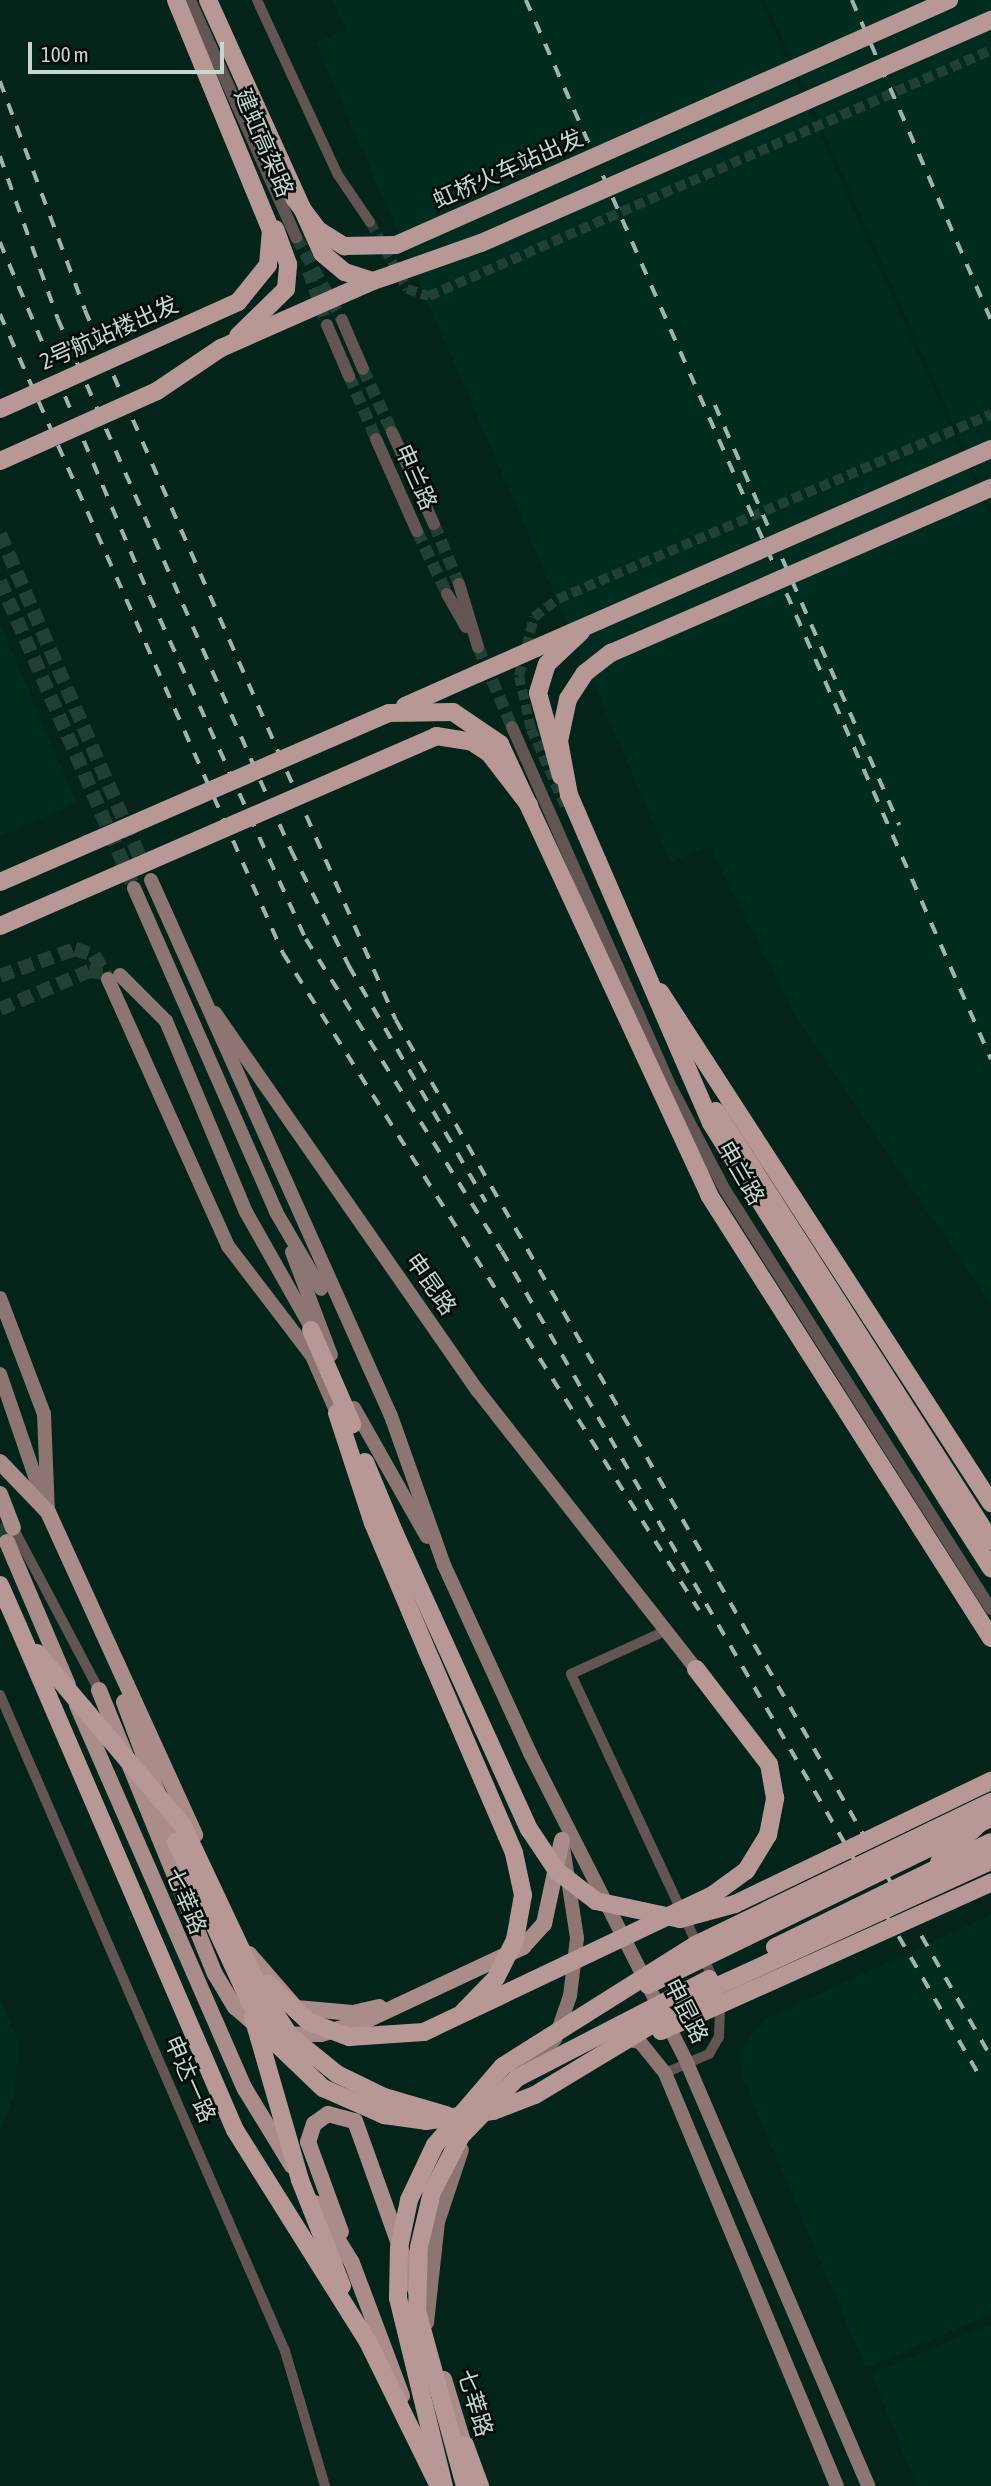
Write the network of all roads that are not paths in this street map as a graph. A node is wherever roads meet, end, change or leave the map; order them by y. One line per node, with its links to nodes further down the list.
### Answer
1 (176, 0): 8 (highway, 建虹高架路)
2 (190, 0): 10 (street)
3 (208, 0): 7 (highway, 虹桥火车站出发)
4 (257, 0): 9 (street)
5 (949, 0): 7 (highway, 虹桥火车站出发, bridge)
6 (991, 20): 11 (highway, bridge)
7 (294, 198): 11 (highway, bridge)
8 (267, 209): 12 (highway, 建虹高架路); 15 (highway, bridge)
9 (370, 222)
10 (296, 237)
11 (373, 281): 15 (highway, bridge)
12 (238, 302): 18 (highway, 2号航站楼出发, bridge)
13 (342, 320): 16 (street)
14 (327, 325): 17 (street)
15 (221, 348): 22 (highway, bridge)
16 (363, 369)
17 (349, 376)
18 (0, 409)
19 (392, 432): 24 (street)
20 (376, 439): 25 (street, 申兰路)
21 (991, 449): 28 (highway, bridge)
22 (0, 461)
23 (991, 488): 31 (highway, bridge)
24 (434, 524)
25 (417, 531)
26 (459, 584): 27 (street)
27 (447, 594)
28 (589, 626): 29 (highway, bridge); 31 (highway, bridge)
29 (389, 713): 32 (highway, bridge); 34 (highway, bridge)
30 (512, 727): 60 (street, 申兰路)
31 (569, 795): 38 (highway, bridge)
32 (529, 805): 37 (highway, bridge); 63 (highway)
33 (151, 880): 36 (main road, 申昆路)
34 (0, 882)
35 (134, 888): 40 (main road, 申昆路)
36 (160, 904): 42 (main road, 申昆路); 62 (main road, 申昆路)
37 (0, 926)
38 (632, 947): 51 (highway, bridge); 58 (highway, bridge)
39 (716, 1111): 50 (highway)
40 (276, 1212): 42 (main road, 申昆路); 44 (main road)
41 (0, 1298): 53 (main road)
42 (343, 1313): 57 (main road, 申昆路)
43 (311, 1330): 44 (main road, 申昆路); 46 (main road, 申昆路); 47 (highway)
44 (331, 1355): 57 (main road, 申昆路)
45 (0, 1374): 53 (main road)
46 (337, 1413): 47 (highway); 83 (highway, bridge)
47 (362, 1453): 70 (highway, bridge)
48 (0, 1462): 53 (main road)
49 (0, 1494): 55 (main road, 七莘路)
50 (971, 1503): 54 (highway); 56 (highway)
51 (991, 1503)
52 (0, 1504): 55 (street)
53 (48, 1512): 64 (main road)
54 (991, 1524)
55 (10, 1535): 66 (street); 90 (main road, 七莘路)
56 (991, 1541)
57 (444, 1565): 69 (main road, 申昆路)
58 (991, 1568)
59 (0, 1585): 61 (highway)
60 (991, 1609)
61 (18, 1626): 80 (highway, bridge); 92 (highway, bridge)
62 (665, 1631): 65 (main road, 申昆路); 86 (street)
63 (990, 1634)
64 (112, 1659): 68 (main road); 82 (main road)
65 (696, 1669): 83 (highway, bridge)
66 (99, 1690): 68 (main road); 82 (main road)
67 (0, 1695): 94 (street, 申达一路)
68 (137, 1748): 75 (main road)
69 (530, 1753): 74 (main road); 86 (main road, 申昆路)
70 (991, 1781)
71 (991, 1802): 84 (highway, bridge)
72 (991, 1809): 78 (highway, bridge)
73 (991, 1818): 84 (highway, bridge)
74 (562, 1840): 82 (main road); 87 (main road)
75 (176, 1842): 81 (highway, bridge)
76 (991, 1842): 78 (highway, bridge)
77 (991, 1861): 85 (highway, bridge)
78 (916, 1880): 97 (highway, bridge)
79 (991, 1883): 85 (highway, bridge)
80 (247, 1956): 83 (highway, bridge); 89 (highway, bridge)
81 (249, 2000): 89 (highway, bridge); 92 (highway, bridge)
82 (408, 2000)
83 (455, 2019)
84 (569, 2022): 96 (highway, bridge)
85 (622, 2047): 89 (highway, bridge)
86 (687, 2063): 88 (street); 100 (main road, 申昆路)
87 (522, 2073): 88 (main road); 91 (main road)
88 (665, 2073): 99 (main road)
89 (446, 2115)
90 (352, 2263): 91 (main road, 七莘路); 95 (main road, 七莘路)
91 (427, 2323): 93 (main road, 七莘路)
92 (368, 2342): 96 (highway, bridge)
93 (465, 2445): 98 (highway)
94 (326, 2486)
95 (430, 2486)
96 (441, 2486)
97 (465, 2486)
98 (481, 2486)
99 (836, 2486)
100 (868, 2486)

